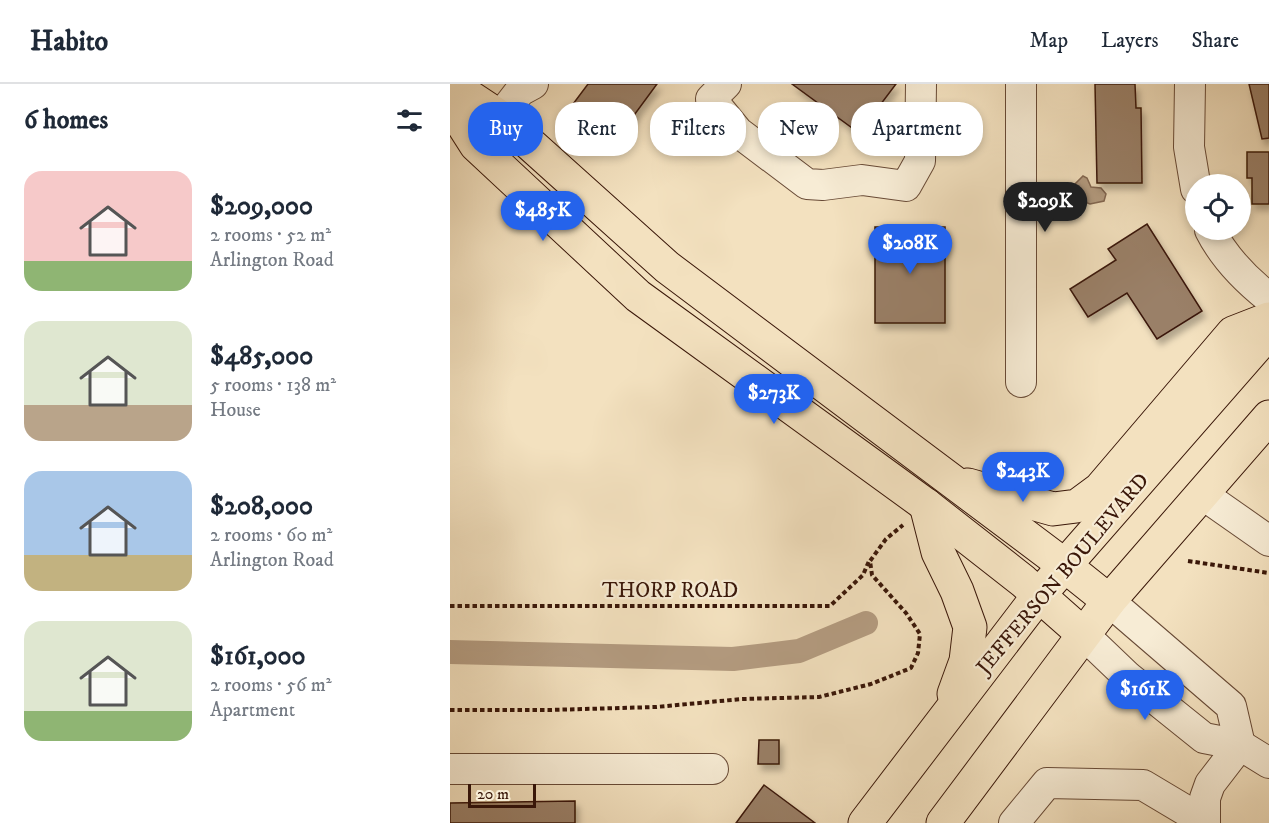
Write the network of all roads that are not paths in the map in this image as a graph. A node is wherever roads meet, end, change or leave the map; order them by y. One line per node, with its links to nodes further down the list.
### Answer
1 (450, 84): 7 (main road)
2 (726, 84): 3 (street)
3 (921, 84)
4 (1021, 84): 16 (street)
5 (1190, 84): 11 (street)
6 (524, 86): 8 (street)
7 (477, 102)
8 (512, 102)
9 (450, 104): 20 (main road)
10 (543, 156): 18 (main road)
11 (1194, 174)
12 (1216, 240): 13 (street)
13 (1269, 298)
14 (1269, 319): 18 (main road)
15 (1269, 332): 22 (main road, JEFFERSON BOULEVARD)
16 (1021, 382)
17 (1269, 417): 19 (main road)
18 (953, 482): 22 (main road)
19 (1202, 494): 21 (street); 24 (main road)
20 (926, 505): 23 (main road); 26 (main road)
21 (1269, 541)
22 (1064, 565): 23 (main road, JEFFERSON BOULEVARD); 24 (main road)
23 (1039, 595): 25 (main road); 26 (main road, JEFFERSON BOULEVARD)
24 (1109, 602): 25 (main road); 27 (street)
25 (1083, 634): 27 (street); 32 (main road)
26 (945, 718): 31 (main road, JEFFERSON BOULEVARD)
27 (1240, 745): 28 (street); 34 (street)
28 (1269, 763)
29 (450, 769): 30 (street)
30 (713, 769)
31 (865, 823)
32 (943, 823)
33 (1014, 823): 34 (street)
34 (1205, 823)

